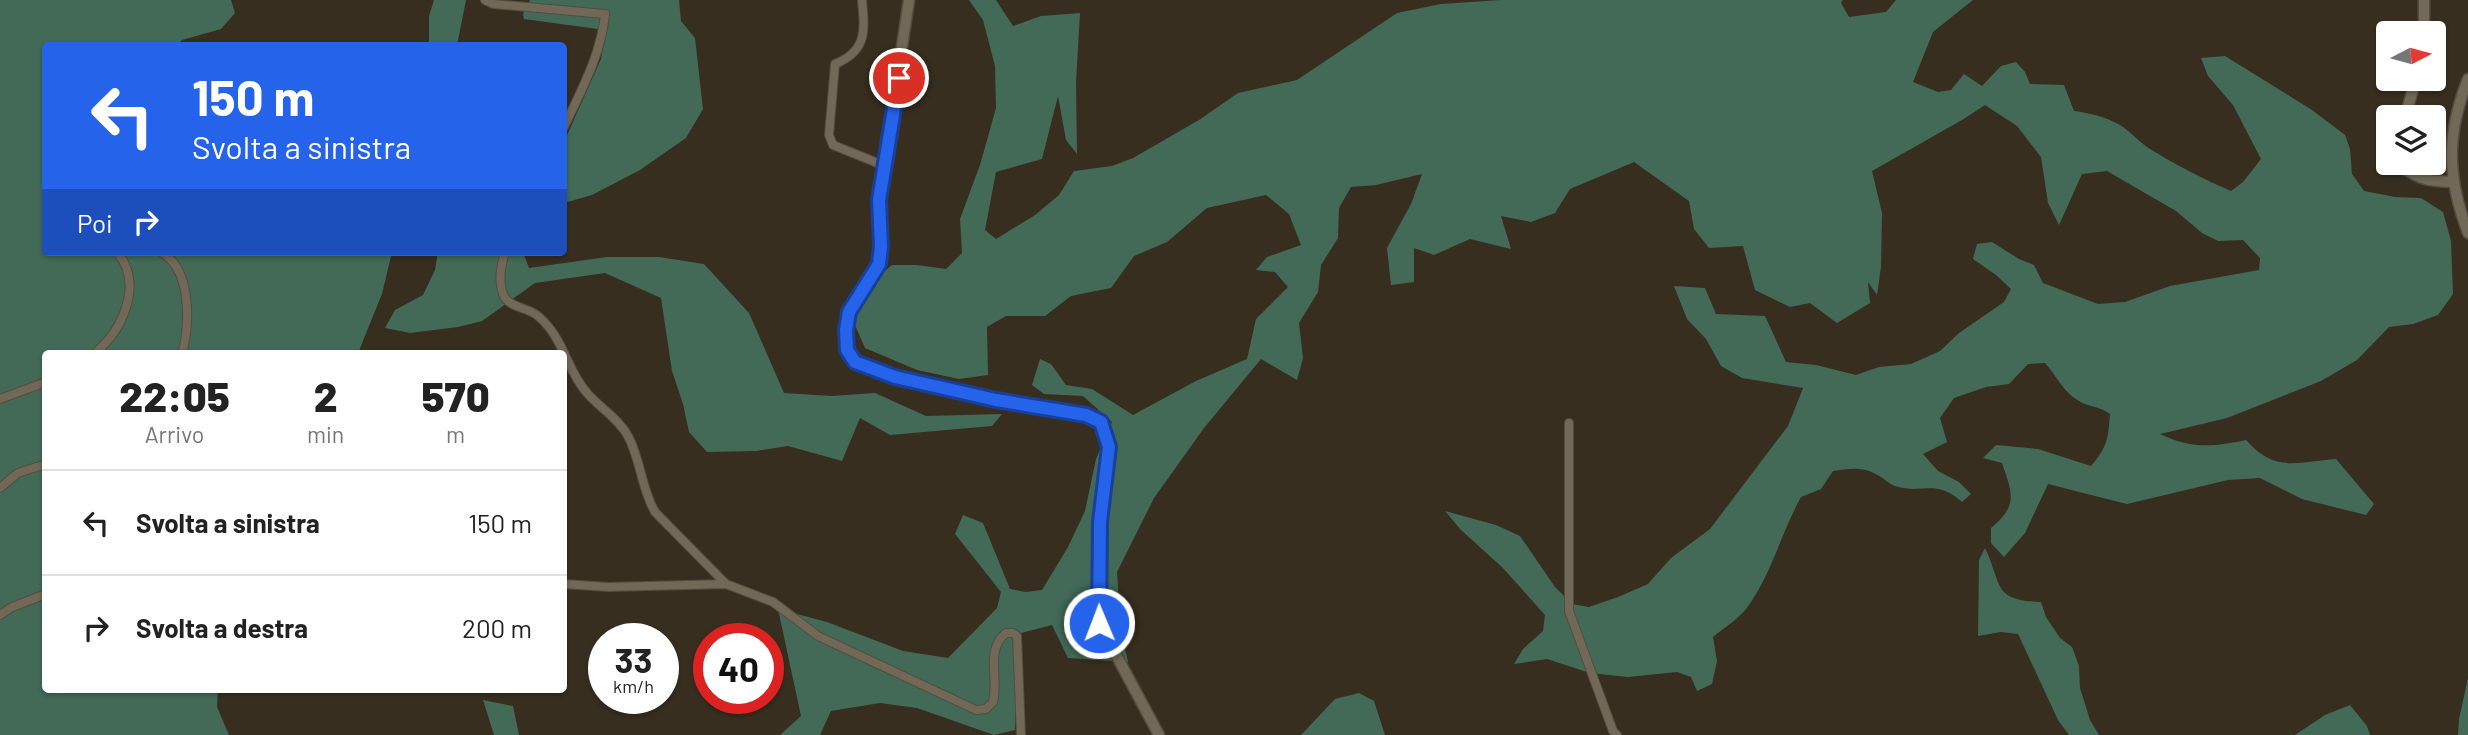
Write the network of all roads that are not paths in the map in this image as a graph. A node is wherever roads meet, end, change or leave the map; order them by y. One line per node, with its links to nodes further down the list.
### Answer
1 (485, 0): 7 (street)
2 (862, 0): 8 (street)
3 (909, 0): 8 (street)
4 (2424, 0): 5 (street)
5 (2424, 21)
6 (2468, 79): 10 (street)
7 (567, 121)
8 (885, 166): 29 (street)
9 (2412, 175): 10 (street)
10 (2452, 182): 11 (street)
11 (2468, 233)
12 (120, 256): 15 (street)
13 (167, 256): 16 (street)
14 (504, 256): 17 (street)
15 (98, 350)
16 (183, 350)
17 (564, 350)
18 (567, 358): 25 (street)
19 (42, 383): 20 (street)
20 (0, 398)
21 (1569, 423): 30 (street)
22 (42, 465): 23 (street)
23 (0, 488)
24 (567, 584): 25 (street)
25 (726, 584): 28 (street)
26 (42, 596): 27 (street)
27 (0, 615)
28 (1021, 735)
29 (1159, 735)
30 (1617, 735)

